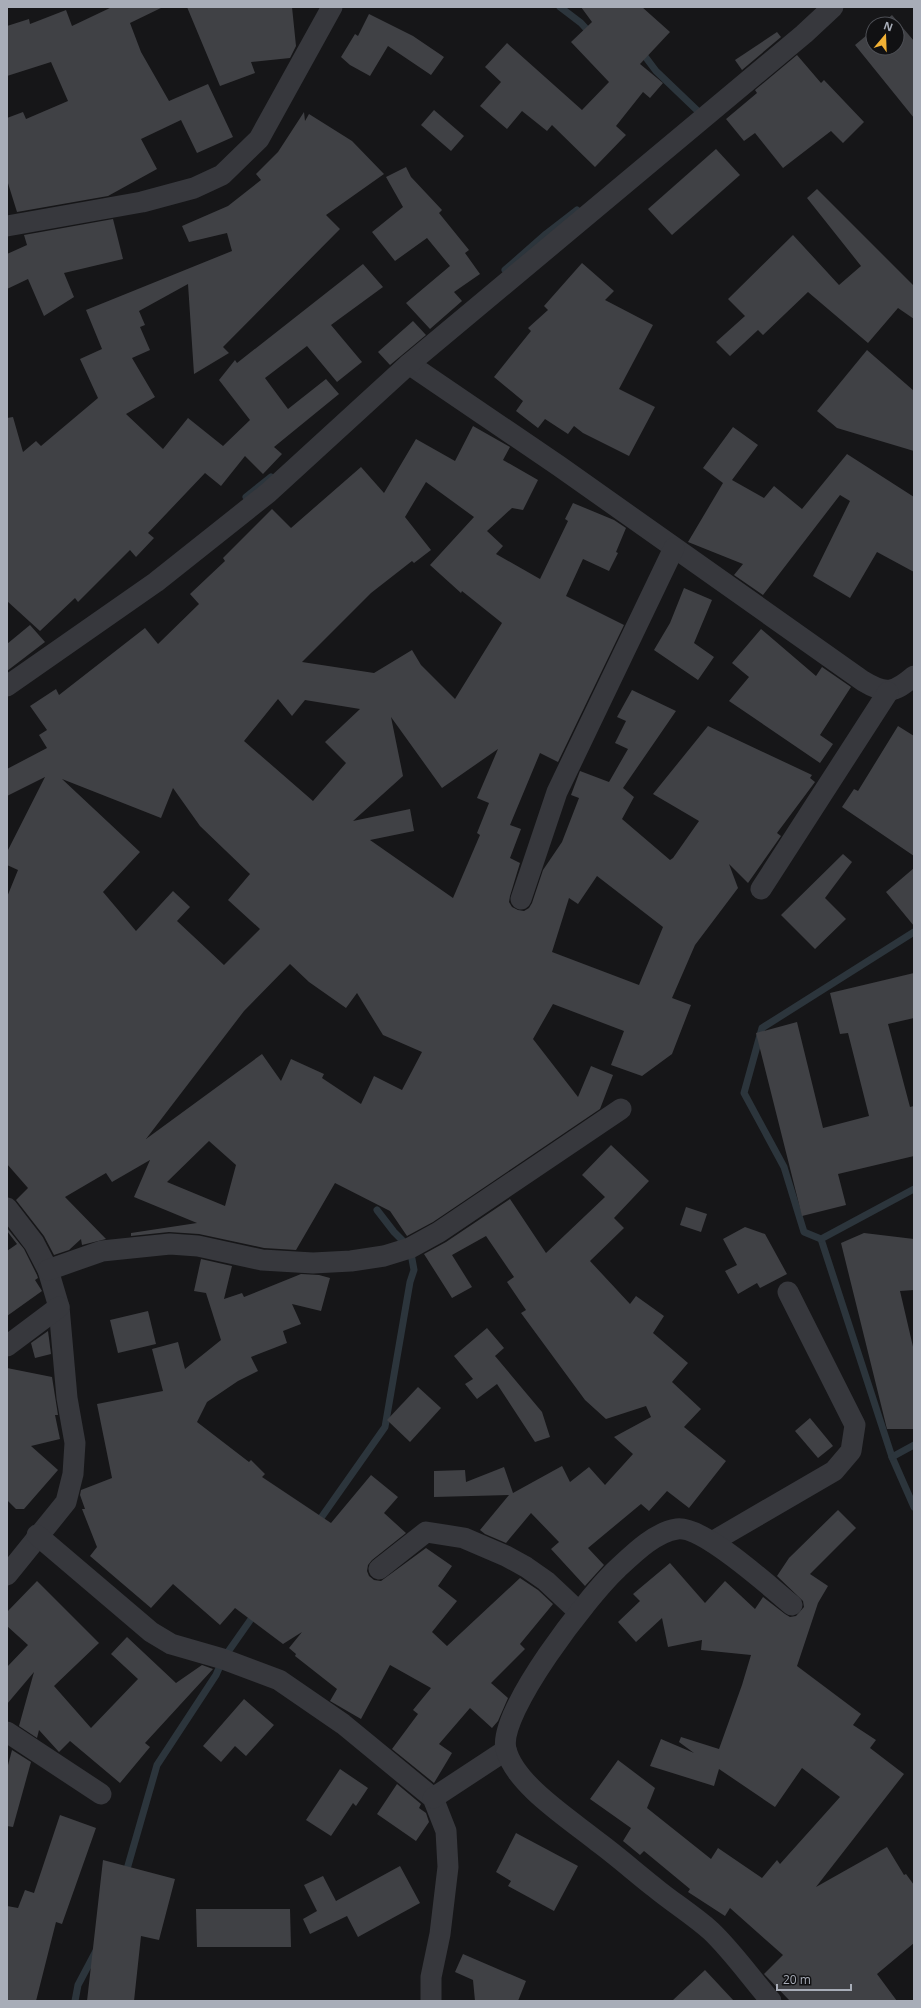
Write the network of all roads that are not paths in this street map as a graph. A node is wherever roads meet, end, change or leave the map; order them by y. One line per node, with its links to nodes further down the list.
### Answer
1 (332, 7): 3 (street)
2 (833, 7): 4 (street)
3 (7, 226)
4 (409, 364): 5 (street); 7 (street)
5 (674, 548): 8 (street); 10 (street)
6 (914, 676): 8 (street)
7 (7, 686)
8 (888, 692): 9 (street)
9 (761, 889)
10 (521, 899)
11 (621, 1109): 13 (street)
12 (7, 1208): 13 (street)
13 (48, 1270): 15 (street)
14 (788, 1292): 18 (street)
15 (59, 1307): 16 (street); 17 (street)
16 (7, 1346)
17 (37, 1535): 20 (street); 26 (street)
18 (712, 1542): 21 (street); 22 (street)
19 (379, 1569): 22 (street)
20 (7, 1575)
21 (792, 1605)
22 (579, 1612): 24 (street)
23 (7, 1732): 25 (street)
24 (506, 1750): 26 (street); 28 (street)
25 (101, 1794)
26 (433, 1798): 27 (street)
27 (431, 2001)
28 (771, 2001)

